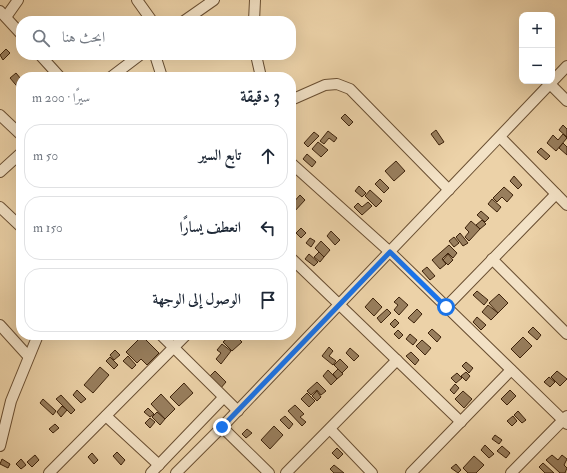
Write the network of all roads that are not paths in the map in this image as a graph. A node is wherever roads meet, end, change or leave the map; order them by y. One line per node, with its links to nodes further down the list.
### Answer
1 (18, 0): 5 (street)
2 (137, 0): 6 (street)
3 (214, 0): 7 (street)
4 (255, 0): 8 (street)
5 (3, 14): 9 (street)
6 (148, 16)
7 (191, 16)
8 (254, 16)
9 (16, 28)
10 (45, 60): 15 (street)
11 (133, 60): 16 (street)
12 (157, 60): 17 (street)
13 (257, 60): 18 (street)
14 (567, 66): 19 (street)
15 (55, 72)
16 (118, 72)
17 (160, 72)
18 (260, 72)
19 (555, 79)
20 (550, 84): 22 (street); 25 (street)
21 (296, 98): 29 (street)
22 (567, 101)
23 (0, 114): 24 (street)
24 (16, 130)
25 (500, 137): 29 (street); 30 (street)
26 (16, 158): 28 (street)
27 (296, 167): 34 (street)
28 (0, 172)
29 (449, 190): 34 (street)
30 (556, 194): 31 (street); 35 (street)
31 (567, 205)
32 (0, 207): 33 (street)
33 (16, 222)
34 (390, 252): 37 (street); 38 (street)
35 (492, 259): 38 (street); 40 (street)
36 (296, 263): 37 (street)
37 (340, 304): 46 (street); 49 (street)
38 (446, 307): 47 (street)
39 (0, 325): 45 (street)
40 (566, 330)
41 (36, 340): 45 (street)
42 (166, 340): 44 (street)
43 (181, 340): 44 (street)
44 (174, 347): 48 (street); 50 (street)
45 (28, 356): 55 (street)
46 (397, 360): 52 (street); 54 (street)
47 (511, 370): 51 (street); 52 (street)
48 (223, 398): 49 (street); 56 (street)
49 (238, 411): 53 (street)
50 (106, 416): 56 (street); 57 (street)
51 (566, 420): 64 (street)
52 (461, 422): 63 (street)
53 (222, 427): 59 (street); 60 (street)
54 (330, 429): 61 (street); 62 (street)
55 (0, 446)
56 (159, 465): 58 (street)
57 (49, 473)
58 (151, 473)
59 (176, 473)
60 (269, 473)
61 (286, 473)
62 (372, 473)
63 (411, 473)
64 (511, 473)

